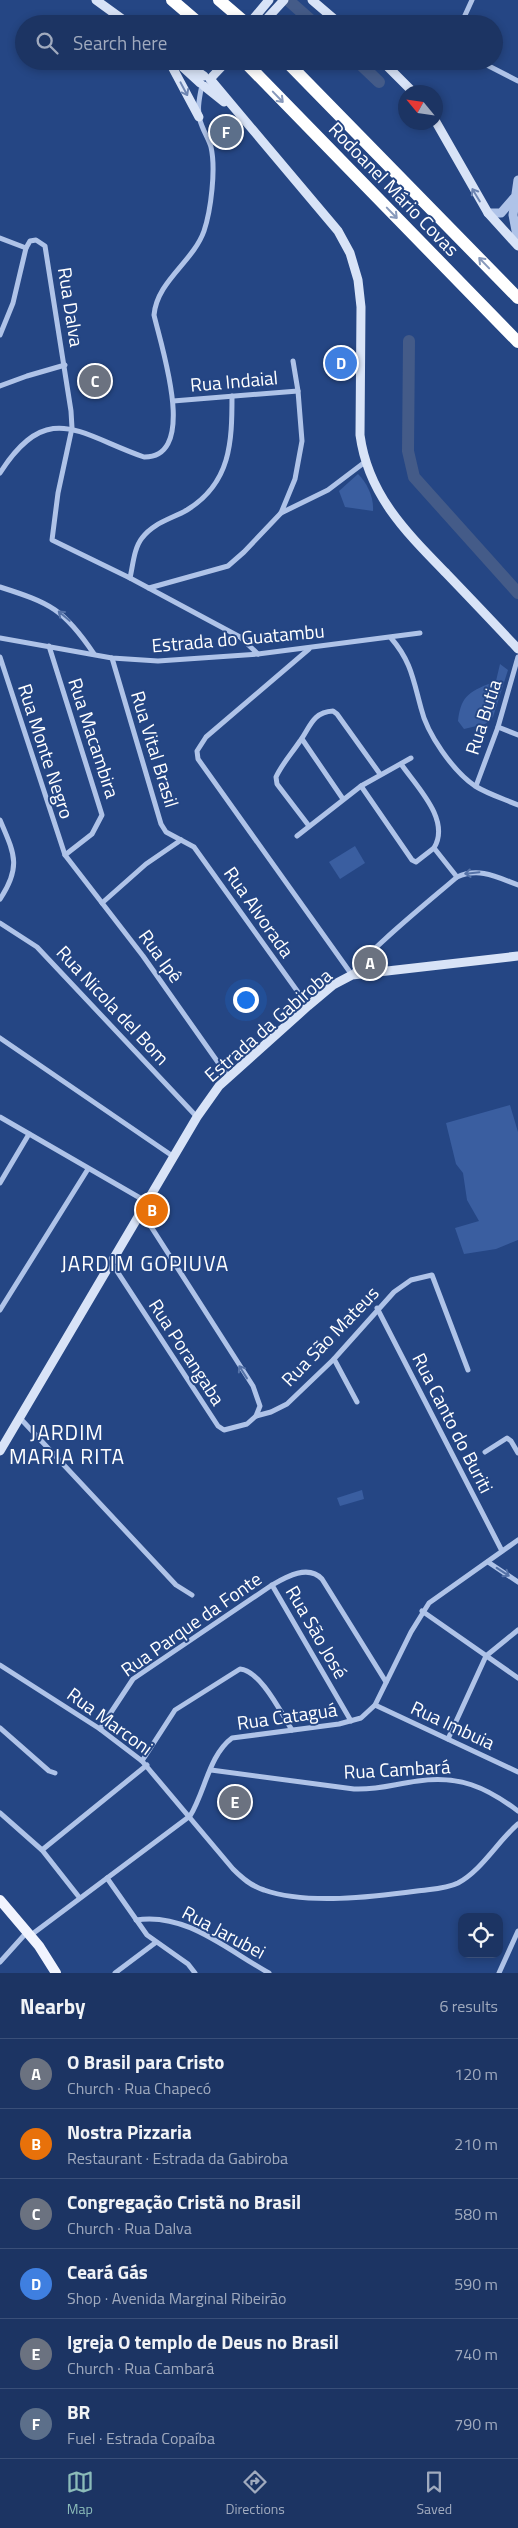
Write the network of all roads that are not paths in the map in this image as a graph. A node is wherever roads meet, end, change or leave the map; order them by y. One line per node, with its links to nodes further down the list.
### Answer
1 (96, 0): 8 (main road)
2 (172, 0): 9 (highway)
3 (269, 0): 11 (main road)
4 (284, 0): 12 (main road)
5 (312, 0): 13 (main road)
6 (472, 0): 14 (street)
7 (224, 3): 10 (highway)
8 (117, 15)
9 (190, 15)
10 (238, 15)
11 (256, 15)
12 (270, 15)
13 (330, 15)
14 (465, 15)
15 (174, 70): 27 (main road, one-way to 27)
16 (189, 70): 25 (main road)
17 (192, 70): 25 (main road)
18 (212, 70): 25 (main road)
19 (216, 70): 25 (main road)
20 (252, 70): 38 (highway, Rodoanel Mário Covas, one-way to 38)
21 (295, 70): 36 (highway, Rodoanel Mário Covas, one-way to 21)
22 (391, 70): 26 (main road)
23 (498, 70): 24 (street)
24 (518, 80)
25 (204, 81): 27 (street); 46 (main road)
26 (407, 85)
27 (199, 117): 44 (street)
28 (441, 130): 31 (main road, one-way to 28)
29 (518, 180): 30 (street)
30 (514, 198): 31 (street); 33 (street)
31 (488, 213): 34 (main road)
32 (0, 238): 35 (street)
33 (518, 241)
34 (518, 246)
35 (26, 248): 37 (street); 40 (street, Rua Dalva)
36 (518, 298)
37 (0, 335)
38 (518, 342)
39 (293, 361): 42 (street)
40 (65, 365): 41 (street); 45 (street, Rua Dalva)
41 (0, 386)
42 (298, 391): 43 (street, Rua Indaial); 48 (street)
43 (232, 396): 44 (street, Rua Indaial); 49 (street)
44 (173, 401): 45 (street)
45 (72, 428): 47 (street); 49 (street, Rua Dalva)
46 (365, 462): 48 (street); 57 (main road)
47 (0, 473)
48 (281, 513): 51 (street)
49 (130, 578): 51 (street)
50 (0, 587): 58 (street, one-way to 50)
51 (148, 588): 59 (street)
52 (420, 633): 54 (street, Estrada do Guatambu)
53 (0, 638): 55 (street, Estrada do Guatambu)
54 (391, 638): 56 (street, Estrada do Guatambu); 70 (street)
55 (49, 646): 58 (street, Estrada do Guatambu); 78 (street, Rua Macambira)
56 (309, 649): 59 (street, Estrada do Guatambu); 85 (street)
57 (518, 649)
58 (94, 654): 62 (street, Estrada do Guatambu)
59 (258, 654): 62 (street, Estrada do Guatambu)
60 (0, 657): 78 (street, Rua Monte Negro)
61 (518, 657): 63 (street, Rua Butia)
62 (112, 658): 76 (street, Rua Vital Brasil)
63 (498, 727): 64 (street); 70 (street, Rua Butia)
64 (518, 735)
65 (302, 739): 68 (street); 71 (street); 74 (street)
66 (411, 758): 67 (street)
67 (401, 764): 68 (street); 77 (street)
68 (380, 774): 69 (street)
69 (361, 786): 71 (street); 77 (street)
70 (476, 786): 72 (street)
71 (343, 799): 74 (street)
72 (518, 805)
73 (0, 820): 81 (street)
74 (309, 826): 75 (street)
75 (297, 836)
76 (182, 840): 82 (street); 86 (street, Rua Alvorada)
77 (434, 848): 79 (street)
78 (65, 855): 82 (street, Rua Ipê)
79 (457, 877): 80 (street, one-way to 79); 85 (street)
80 (518, 885)
81 (0, 899)
82 (102, 902): 88 (street, Rua Ipê)
83 (0, 922): 90 (street, Rua Nicola del Bom)
84 (518, 956): 85 (main road, Estrada da Gabiroba)
85 (352, 975): 86 (main road, Estrada da Gabiroba)
86 (308, 1006): 88 (main road, Estrada da Gabiroba)
87 (0, 1038): 92 (street)
88 (229, 1078): 90 (main road, Estrada da Gabiroba)
89 (0, 1117): 91 (street)
90 (196, 1117): 92 (main road, Estrada da Gabiroba)
91 (30, 1134): 93 (street); 94 (street)
92 (174, 1157): 95 (main road, Estrada da Gabiroba)
93 (88, 1169): 95 (street); 99 (street)
94 (0, 1183)
95 (147, 1202): 96 (main road, Estrada da Gabiroba)
96 (141, 1211): 97 (main road, Estrada da Gabiroba); 103 (street, one-way to 96)
97 (112, 1262): 104 (main road, Estrada da Gabiroba); 105 (street, Rua Porangaba)
98 (377, 1308): 100 (street, Rua São Mateus); 101 (street, Rua São Mateus); 110 (street, Rua Canto do Buriti)
99 (0, 1310)
100 (334, 1359): 102 (street); 103 (street, Rua São Mateus)
101 (468, 1370)
102 (357, 1402)
103 (256, 1416): 105 (street, Rua São Mateus)
104 (19, 1417): 106 (main road, Estrada da Gabiroba); 114 (street)
105 (224, 1430)
106 (1, 1448)
107 (485, 1452): 108 (street)
108 (518, 1453)
109 (518, 1540): 110 (street, Rua Cataguá)
110 (502, 1551): 111 (street, Rua Cataguá)
111 (488, 1562): 112 (street, one-way to 112); 115 (street, Rua Cataguá)
112 (518, 1582)
113 (272, 1585): 120 (street, Rua Parque da Fonte); 122 (street, Rua São José); 124 (street, Rua Parque da Fonte)
114 (192, 1595)
115 (422, 1611): 117 (street); 120 (street, Rua Cataguá)
116 (518, 1630): 117 (street)
117 (486, 1656): 119 (street); 126 (street)
118 (0, 1665): 124 (street, Rua Marconi)
119 (518, 1678)
120 (386, 1682): 121 (street, Rua Cataguá)
121 (375, 1705): 122 (street, Rua Cataguá); 126 (street, Rua Imbuia)
122 (351, 1721): 125 (street, Rua Cataguá)
123 (0, 1728): 130 (street)
124 (100, 1729): 127 (street, Rua Marconi)
125 (292, 1730): 127 (street); 128 (street, Rua Cataguá)
126 (448, 1740): 129 (street, Rua Imbuia)
127 (144, 1763): 133 (street, Rua Marconi); 135 (street)
128 (211, 1770): 131 (street, Rua Cambará); 133 (street, Rua Cataguá)
129 (518, 1772)
130 (55, 1773)
131 (518, 1811)
132 (0, 1813): 135 (street)
133 (190, 1816): 134 (street, Rua Marconi); 136 (street, Rua Cataguá)
134 (518, 1824)
135 (42, 1850): 137 (street)
136 (107, 1878): 137 (street, Rua Cataguá); 139 (street)
137 (79, 1897): 141 (street, Rua Cataguá)
138 (0, 1900): 141 (main road)
139 (136, 1920): 142 (street); 147 (street, Rua Jarubei)
140 (518, 1931): 148 (street)
141 (29, 1934): 143 (street, Rua Cataguá); 144 (main road)
142 (155, 1943): 145 (street); 146 (street)
143 (0, 1962)
144 (56, 1973)
145 (115, 1973)
146 (195, 1973)
147 (269, 1973)
148 (499, 1973)

